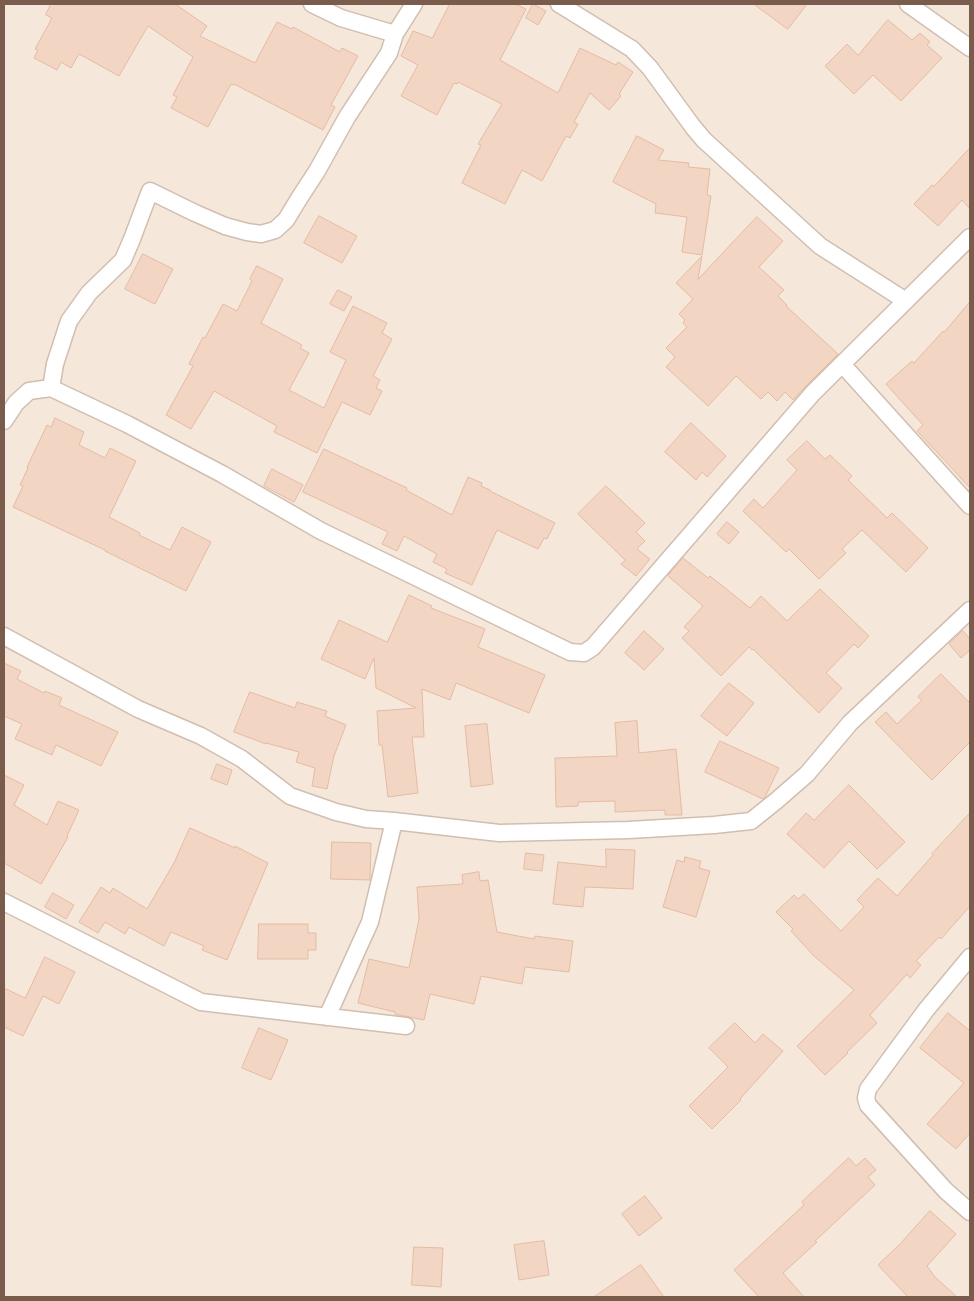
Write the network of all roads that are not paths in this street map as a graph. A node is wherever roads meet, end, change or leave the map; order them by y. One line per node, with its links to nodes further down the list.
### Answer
1 (312, 4): 5 (street)
2 (414, 4): 5 (street)
3 (560, 4): 8 (street)
4 (908, 4): 6 (street)
5 (395, 34): 10 (street)
6 (970, 48)
7 (970, 237): 8 (street)
8 (906, 301): 9 (street)
9 (842, 364): 10 (street); 12 (street)
10 (51, 388): 11 (street)
11 (4, 421)
12 (970, 506)
13 (970, 610): 15 (street)
14 (4, 636): 15 (street)
15 (394, 821): 18 (street)
16 (4, 902): 18 (street)
17 (970, 958): 20 (street)
18 (327, 1017): 19 (street)
19 (406, 1026)
20 (970, 1212)

